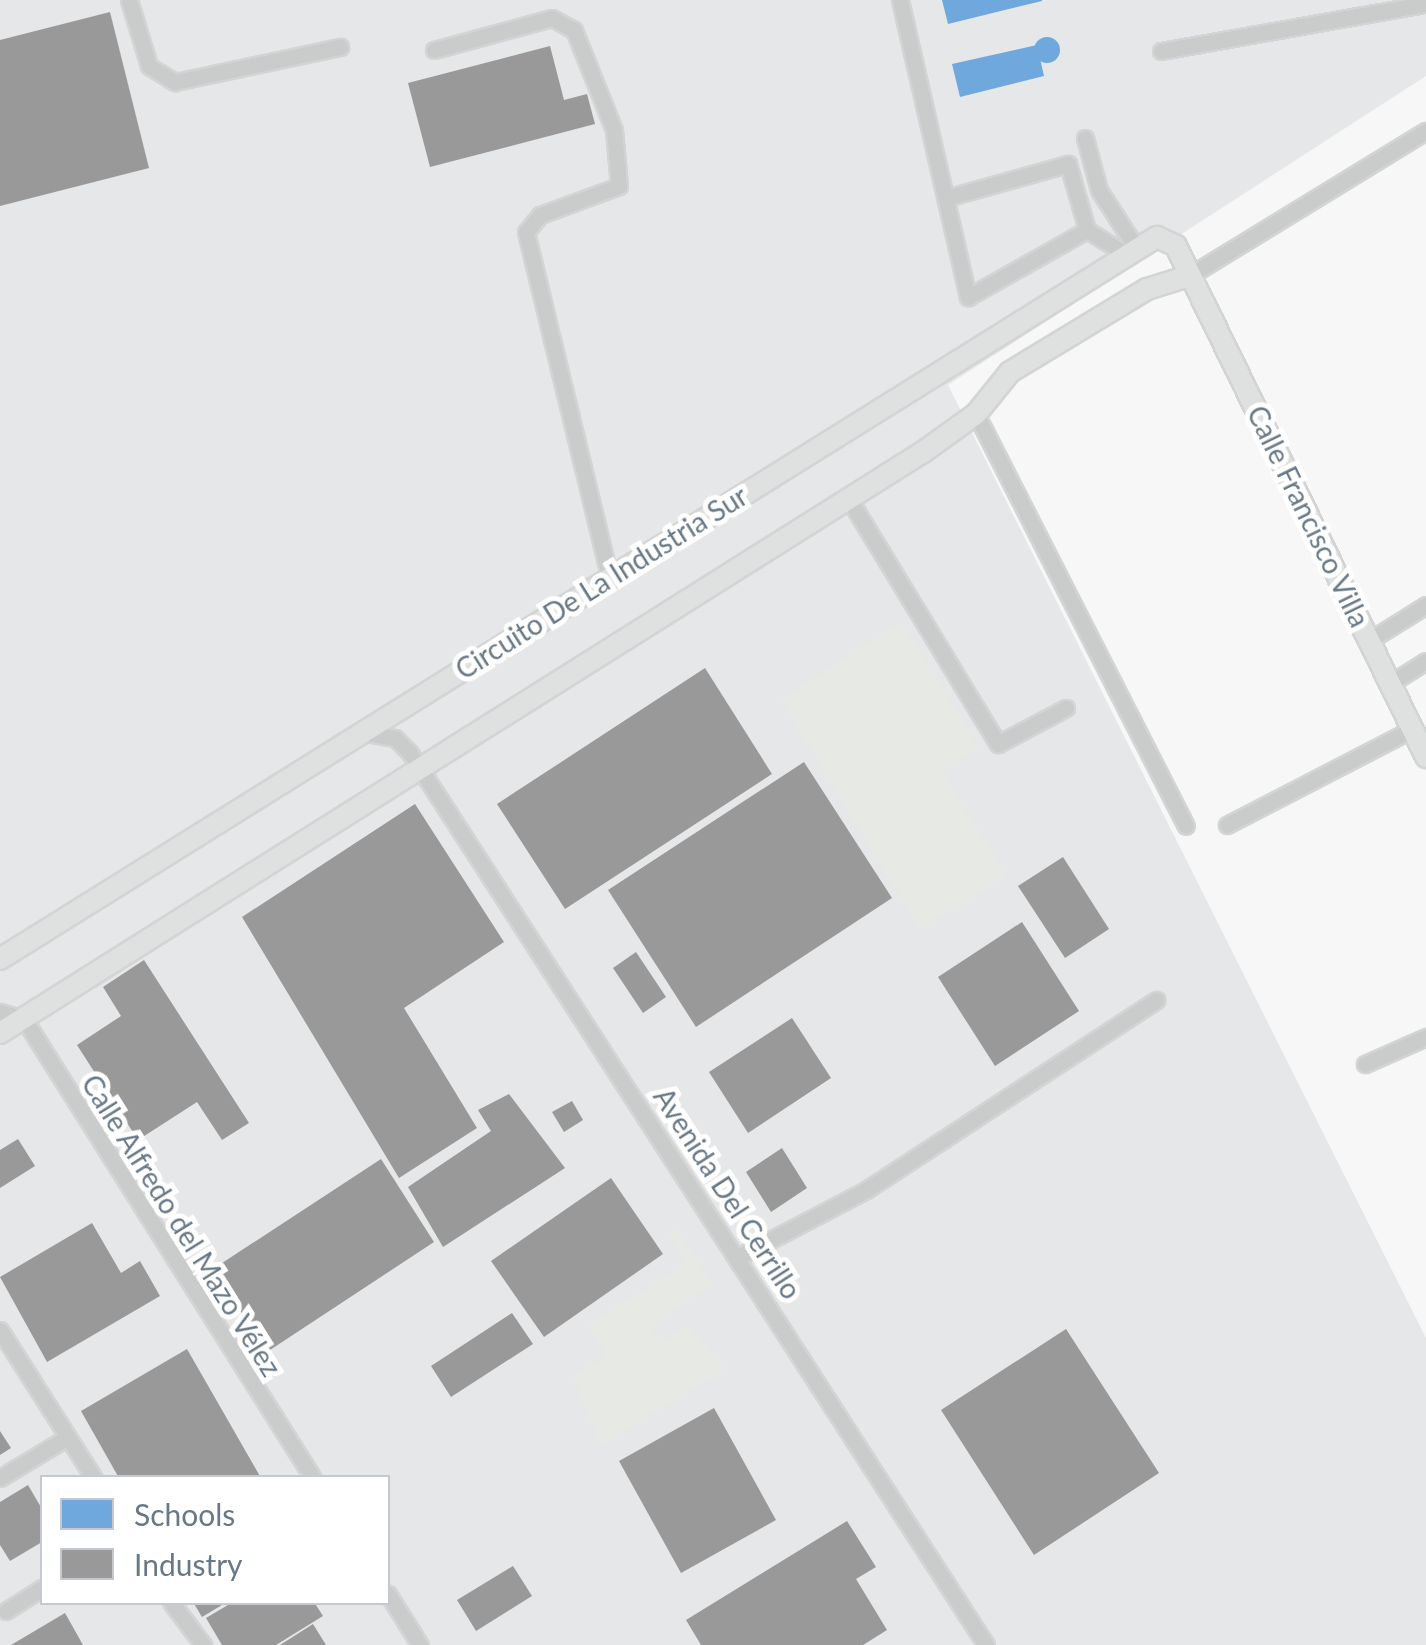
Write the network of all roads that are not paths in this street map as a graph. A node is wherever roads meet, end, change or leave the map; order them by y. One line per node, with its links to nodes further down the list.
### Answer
1 (129, 0): 4 (street)
2 (900, 0): 9 (street)
3 (1426, 4): 6 (street)
4 (340, 47)
5 (434, 50): 15 (street)
6 (1162, 51)
7 (1426, 131): 12 (street)
8 (1086, 138): 11 (street)
9 (946, 198): 10 (street); 10 (street)
10 (1088, 230): 11 (street)
11 (1130, 249): 12 (main road); 15 (main road, Circuito De La Industria Sur)
12 (1189, 276): 13 (main road); 17 (main road, Calle Francisco Villa)
13 (976, 414): 14 (main road); 26 (street)
14 (849, 499): 20 (street); 24 (main road)
15 (610, 578): 22 (main road, Circuito De La Industria Sur)
16 (1426, 604): 17 (street)
17 (1370, 640): 19 (main road, Calle Francisco Villa)
18 (1426, 662): 19 (street)
19 (1390, 683): 21 (main road, Calle Francisco Villa)
20 (1066, 708)
21 (1412, 729): 23 (main road, Calle Francisco Villa); 25 (street)
22 (360, 732): 24 (street, Avenida Del Cerrillo); 27 (main road, Circuito De La Industria Sur)
23 (1426, 757)
24 (422, 771): 30 (main road); 34 (street, Avenida Del Cerrillo)
25 (1227, 825)
26 (1186, 826)
27 (0, 960)
28 (1156, 1000): 34 (street)
29 (0, 1012): 30 (street)
30 (24, 1019): 31 (main road); 38 (street, Calle Alfredo del Mazo Vélez)
31 (0, 1033)
32 (1426, 1036): 33 (street)
33 (1365, 1064)
34 (740, 1256): 46 (street, Avenida Del Cerrillo)
35 (0, 1330): 36 (street)
36 (68, 1436): 37 (street); 39 (street)
37 (92, 1475)
38 (311, 1475)
39 (0, 1478)
40 (40, 1589): 43 (street)
41 (390, 1597): 45 (street)
42 (173, 1605): 44 (street)
43 (6, 1611)
44 (203, 1645)
45 (420, 1645)
46 (986, 1645)

